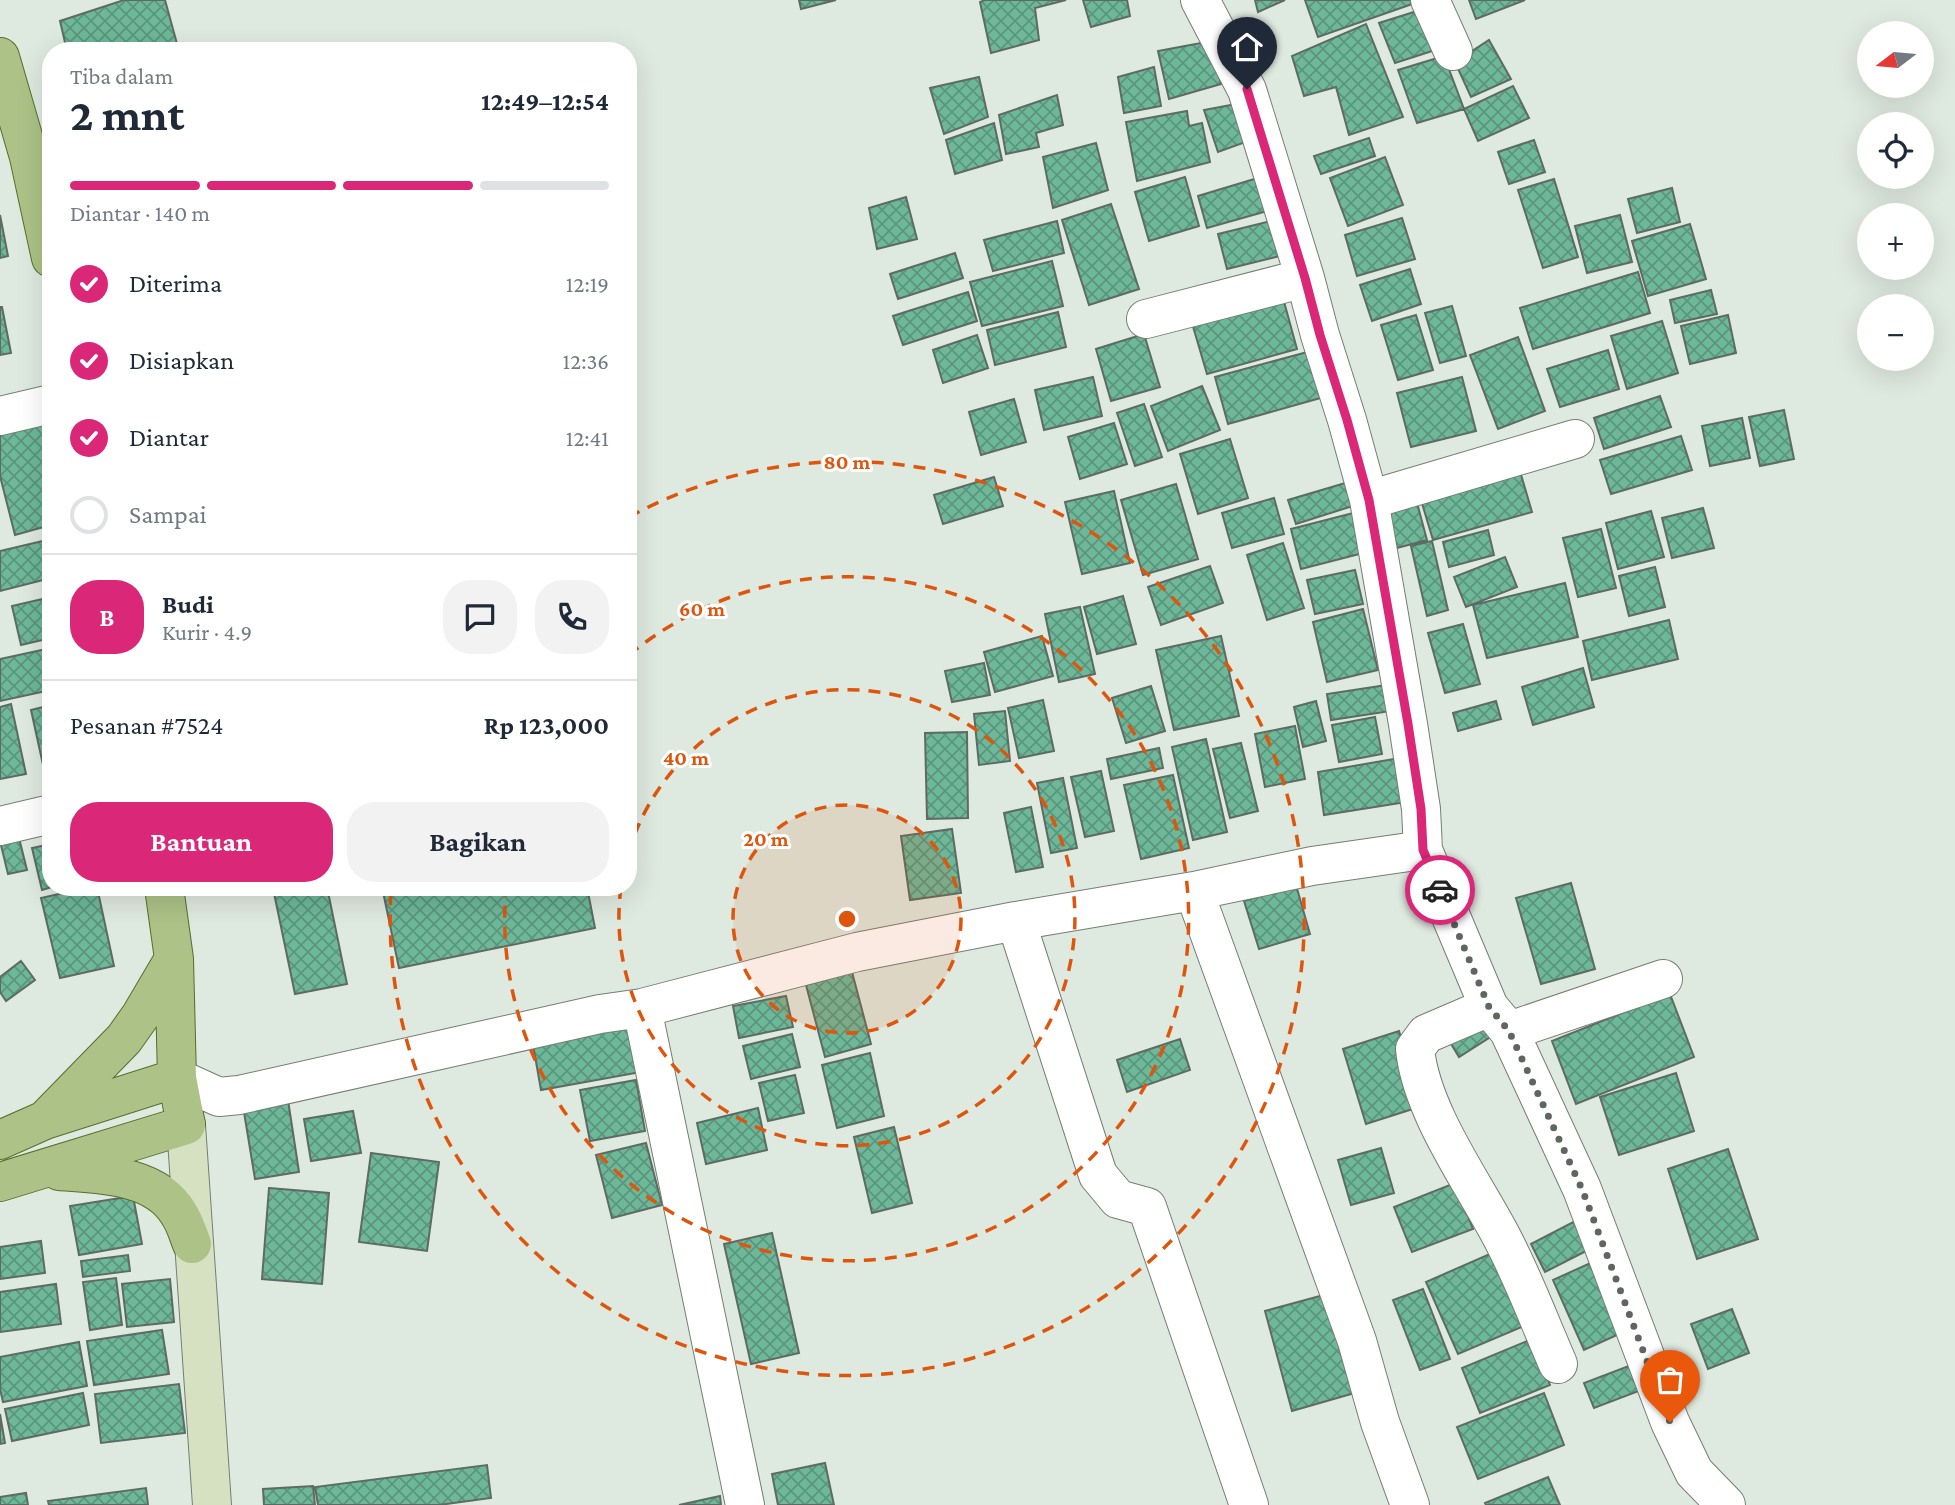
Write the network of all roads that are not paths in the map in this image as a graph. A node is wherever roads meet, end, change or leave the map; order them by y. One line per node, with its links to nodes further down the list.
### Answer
1 (1200, 0): 6 (street)
2 (1430, 0): 3 (street)
3 (1453, 51)
4 (0, 57): 5 (main road)
5 (42, 217)
6 (1305, 278): 7 (street); 11 (street)
7 (1146, 319)
8 (42, 406): 9 (street)
9 (0, 416)
10 (1575, 439): 11 (street)
11 (1369, 500): 14 (street)
12 (42, 816): 13 (street)
13 (0, 826)
14 (1423, 850): 15 (street); 21 (street)
15 (1194, 891): 17 (street); 34 (street)
16 (165, 896): 18 (main road)
17 (1016, 921): 20 (street); 33 (street)
18 (174, 959): 22 (main road); 24 (main road)
19 (1663, 979): 21 (street)
20 (642, 1008): 23 (street); 32 (street)
21 (1499, 1019): 30 (street); 35 (street)
22 (177, 1078): 23 (street); 24 (main road); 25 (main road)
23 (219, 1097): 25 (street)
24 (45, 1120): 26 (main road)
25 (186, 1125): 27 (main road); 29 (main road)
26 (0, 1140)
27 (43, 1169): 28 (main road); 29 (main road)
28 (0, 1182)
29 (192, 1244): 31 (main road)
30 (1558, 1364)
31 (212, 1505)
32 (745, 1505)
33 (1249, 1505)
34 (1410, 1505)
35 (1726, 1505)

